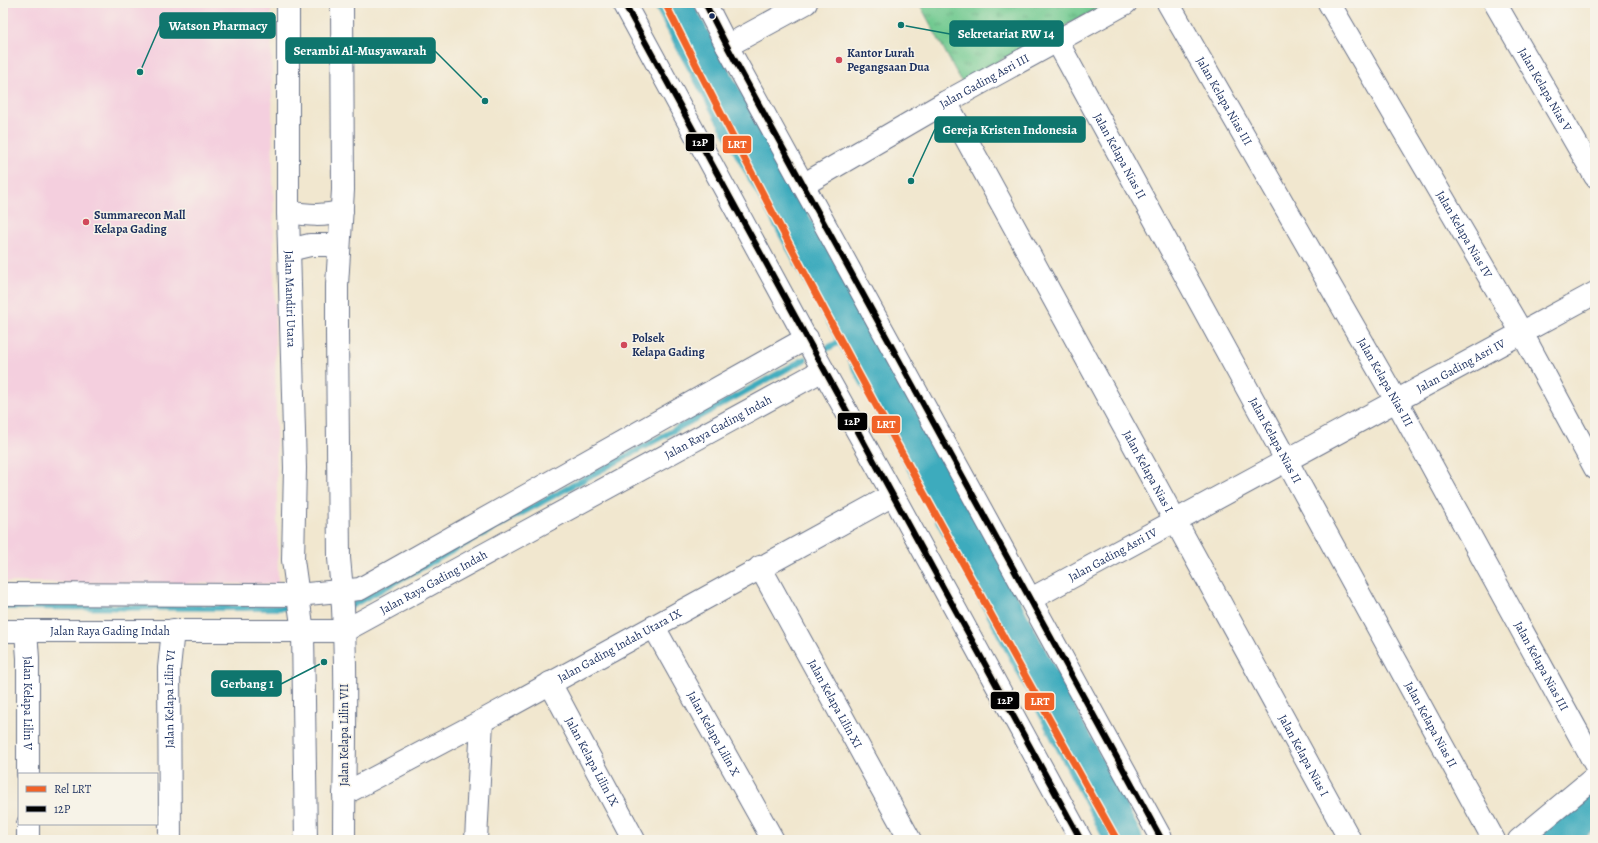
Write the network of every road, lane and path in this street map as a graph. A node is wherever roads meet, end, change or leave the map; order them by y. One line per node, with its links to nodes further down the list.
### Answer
1 (288, 3): 16 (street, Jalan Mandiri Utara)
2 (342, 3): 15 (street)
3 (624, 3): 21 (street)
4 (705, 3): 11 (street)
5 (806, 3): 11 (street)
6 (1126, 3): 10 (street, Jalan Gading Asri III)
7 (1168, 3): 23 (street, Jalan Kelapa Nias III)
8 (1329, 3): 20 (street, Jalan Kelapa Nias IV)
9 (1495, 3): 13 (street, Jalan Kelapa Nias V)
10 (1057, 41): 12 (street, Jalan Gading Asri III); 24 (street, Jalan Kelapa Nias II)
11 (727, 46): 14 (street)
12 (946, 102): 14 (street, Jalan Gading Asri III); 27 (street, Jalan Kelapa Nias I)
13 (1595, 176)
14 (803, 185): 32 (street)
15 (342, 211): 16 (street); 18 (street)
16 (288, 212): 17 (street, Jalan Mandiri Utara)
17 (289, 250): 18 (street); 31 (street, Jalan Mandiri Utara)
18 (339, 252): 29 (street)
19 (1595, 293): 20 (street, Jalan Gading Asri IV)
20 (1522, 333): 23 (street, Jalan Gading Asri IV); 25 (street, Jalan Kelapa Nias IV)
21 (806, 338): 22 (street); 29 (street)
22 (823, 370): 26 (street); 35 (street, Jalan Raya Gading Indah)
23 (1397, 402): 24 (street, Jalan Gading Asri IV); 41 (street, Jalan Kelapa Nias III)
24 (1287, 461): 27 (street, Jalan Gading Asri IV); 57 (street, Jalan Kelapa Nias II)
25 (1595, 468)
26 (893, 495): 28 (street, Jalan Gading Indah Utara IX); 54 (street)
27 (1176, 522): 32 (street, Jalan Gading Asri IV); 56 (street, Jalan Kelapa Nias I)
28 (760, 567): 33 (street, Jalan Gading Indah Utara IX); 53 (street, Jalan Kelapa Lilin XI)
29 (342, 591): 31 (street); 35 (street, Jalan Kelapa Lilin VII)
30 (3, 594): 31 (street)
31 (297, 594): 38 (street, Jalan Mandiri Utara)
32 (1031, 600): 55 (street)
33 (654, 627): 39 (street, Jalan Gading Indah Utara IX); 52 (street, Jalan Kelapa Lilin X)
34 (173, 630): 37 (street, Jalan Raya Gading Indah); 38 (street, Jalan Raya Gading Indah); 48 (street, Jalan Kelapa Lilin VI)
35 (344, 631): 38 (street, Jalan Raya Gading Indah); 44 (street, Jalan Kelapa Lilin VII)
36 (3, 632): 37 (street, Jalan Raya Gading Indah)
37 (26, 632): 42 (street, Jalan Kelapa Lilin V)
38 (303, 632): 49 (street)
39 (550, 683): 40 (street, Jalan Gading Indah Utara IX); 51 (street, Jalan Kelapa Lilin IX)
40 (482, 721): 44 (street, Jalan Gading Indah Utara IX); 46 (street)
41 (1595, 764)
42 (28, 773)
43 (1595, 777): 58 (street)
44 (344, 794): 50 (street, Jalan Kelapa Lilin VII)
45 (28, 825): 47 (street)
46 (477, 838)
47 (28, 840)
48 (170, 840)
49 (306, 840)
50 (344, 840)
51 (634, 840)
52 (773, 840)
53 (910, 840)
54 (1081, 840)
55 (1162, 840)
56 (1350, 840)
57 (1494, 840)
58 (1519, 840)

